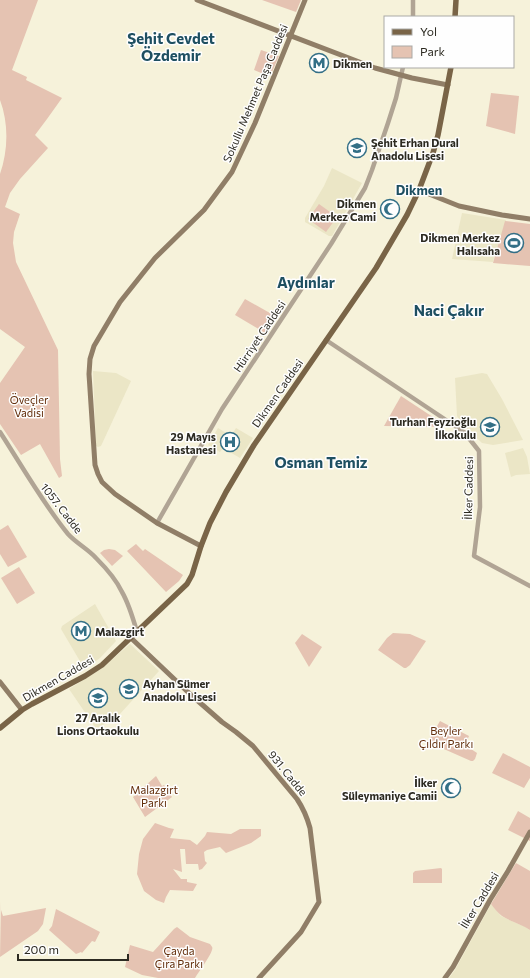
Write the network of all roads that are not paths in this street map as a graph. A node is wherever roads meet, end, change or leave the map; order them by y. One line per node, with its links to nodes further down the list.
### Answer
1 (197, 0): 7 (main road)
2 (305, 0): 7 (main road, Sokullu Mehmet Paşa Caddesi)
3 (413, 0): 5 (street)
4 (456, 0): 6 (main road)
5 (413, 16)
6 (455, 16)
7 (290, 35): 10 (main road); 16 (main road, Sokullu Mehmet Paşa Caddesi)
8 (403, 68): 10 (street, Hürriyet Caddesi)
9 (451, 68): 11 (main road, Dikmen Caddesi)
10 (401, 76): 11 (main road); 16 (street, Hürriyet Caddesi)
11 (448, 85): 12 (main road, Dikmen Caddesi)
12 (418, 190): 13 (main road); 14 (main road, Dikmen Caddesi)
13 (530, 219)
14 (326, 340): 17 (main road, Dikmen Caddesi); 18 (street, İlker Caddesi)
15 (0, 432): 19 (street, 1057. Cadde)
16 (157, 523): 17 (main road, Sokullu Mehmet Paşa Caddesi)
17 (201, 546): 19 (main road, Dikmen Caddesi)
18 (530, 586)
19 (137, 632): 20 (main road, Dikmen Caddesi)
20 (131, 638): 22 (main road, Dikmen Caddesi); 25 (main road, 931. Cadde)
21 (0, 682): 22 (main road)
22 (22, 710): 23 (main road, Dikmen Caddesi)
23 (0, 728)
24 (530, 832): 26 (main road, İlker Caddesi)
25 (259, 978)
26 (445, 978)

